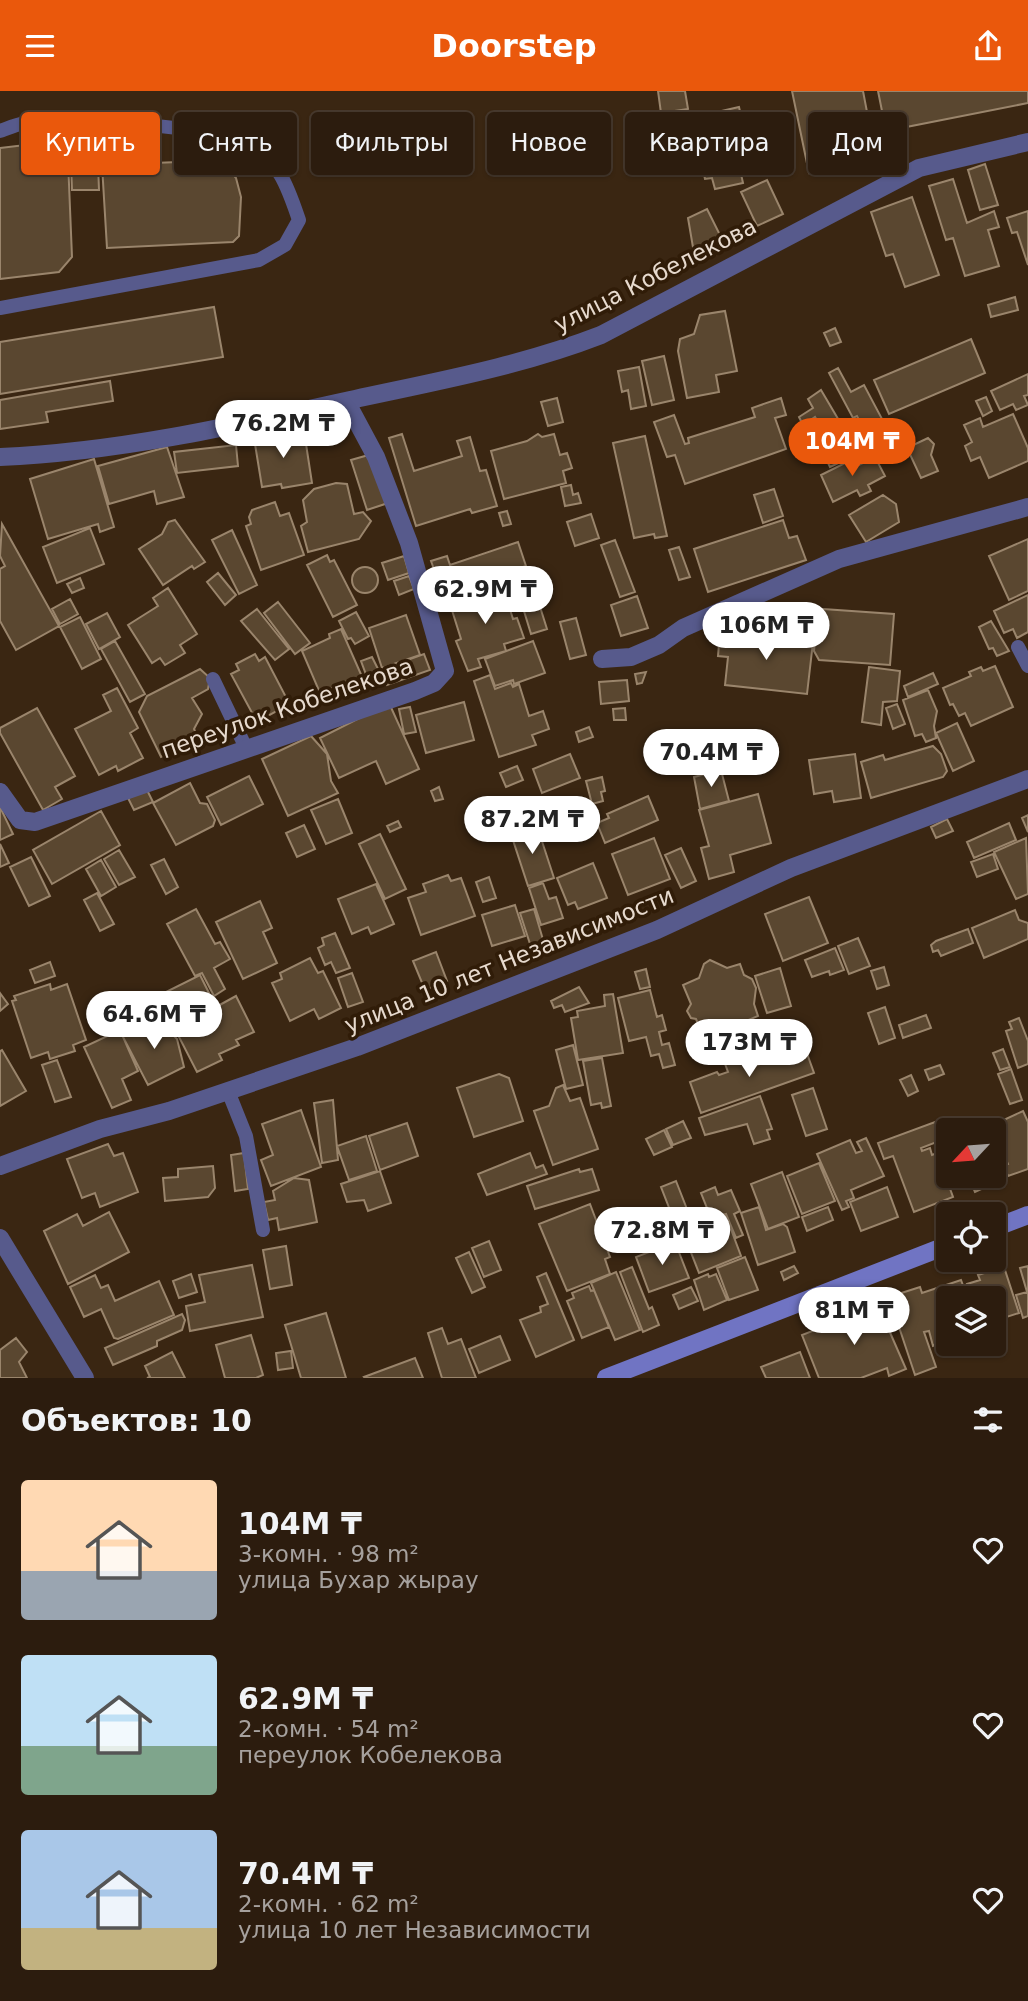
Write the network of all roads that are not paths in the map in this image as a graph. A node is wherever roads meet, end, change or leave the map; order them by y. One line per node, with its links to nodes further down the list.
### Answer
1 (0, 131): 3 (lane)
2 (1028, 142): 4 (street, улица Кобелекова)
3 (0, 308)
4 (346, 401): 5 (street, улица Кобелекова); 11 (street, переулок Кобелекова)
5 (0, 457)
6 (1028, 506): 8 (street)
7 (1018, 647): 9 (lane)
8 (602, 659)
9 (1028, 666)
10 (213, 679): 11 (lane)
11 (246, 748): 13 (street, переулок Кобелекова)
12 (1028, 779): 14 (street, улица 10 лет Независимости)
13 (0, 792)
14 (228, 1091): 15 (street, улица 10 лет Независимости); 18 (lane)
15 (0, 1166)
16 (1028, 1215): 17 (street)
17 (1006, 1223)
18 (263, 1230)
19 (0, 1238): 21 (street)
20 (936, 1250): 22 (street)
21 (85, 1378)
22 (606, 1378)

